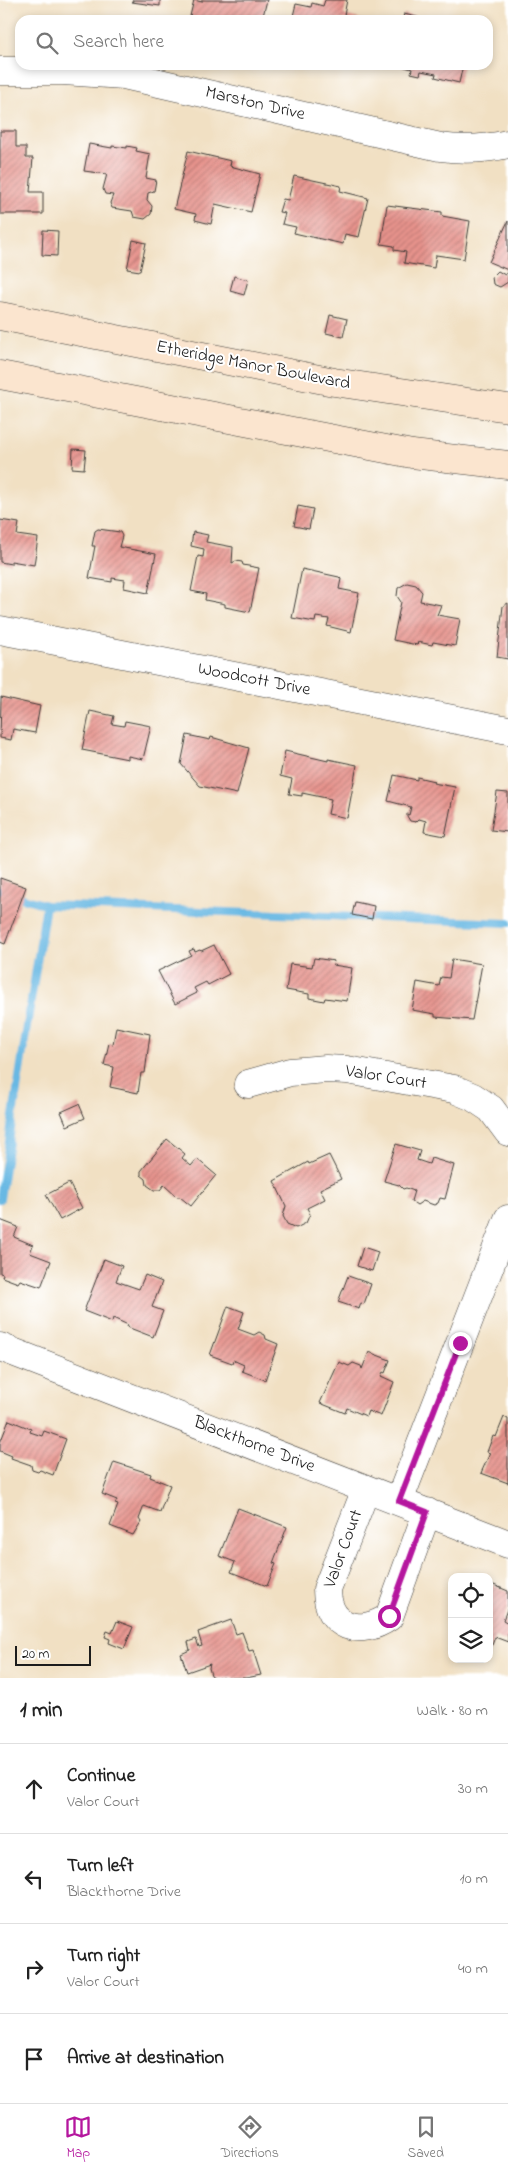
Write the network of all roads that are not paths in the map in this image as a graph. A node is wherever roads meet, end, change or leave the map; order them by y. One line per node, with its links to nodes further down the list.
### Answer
1 (0, 71): 2 (street, Marston Drive)
2 (508, 144)
3 (0, 316): 5 (main road, Etheridge Manor Boulevard)
4 (0, 374): 6 (main road)
5 (508, 408)
6 (508, 465)
7 (0, 630): 8 (street, Woodcott Drive)
8 (508, 730)
9 (248, 1084): 10 (street, Valor Court)
10 (508, 1132)
11 (508, 1219): 14 (street)
12 (0, 1347): 13 (street, Blackthorne Drive)
13 (366, 1489): 14 (street, Blackthorne Drive); 15 (street, Valor Court)
14 (399, 1501): 15 (street, Blackthorne Drive)
15 (427, 1512): 16 (street, Blackthorne Drive)
16 (508, 1544)

